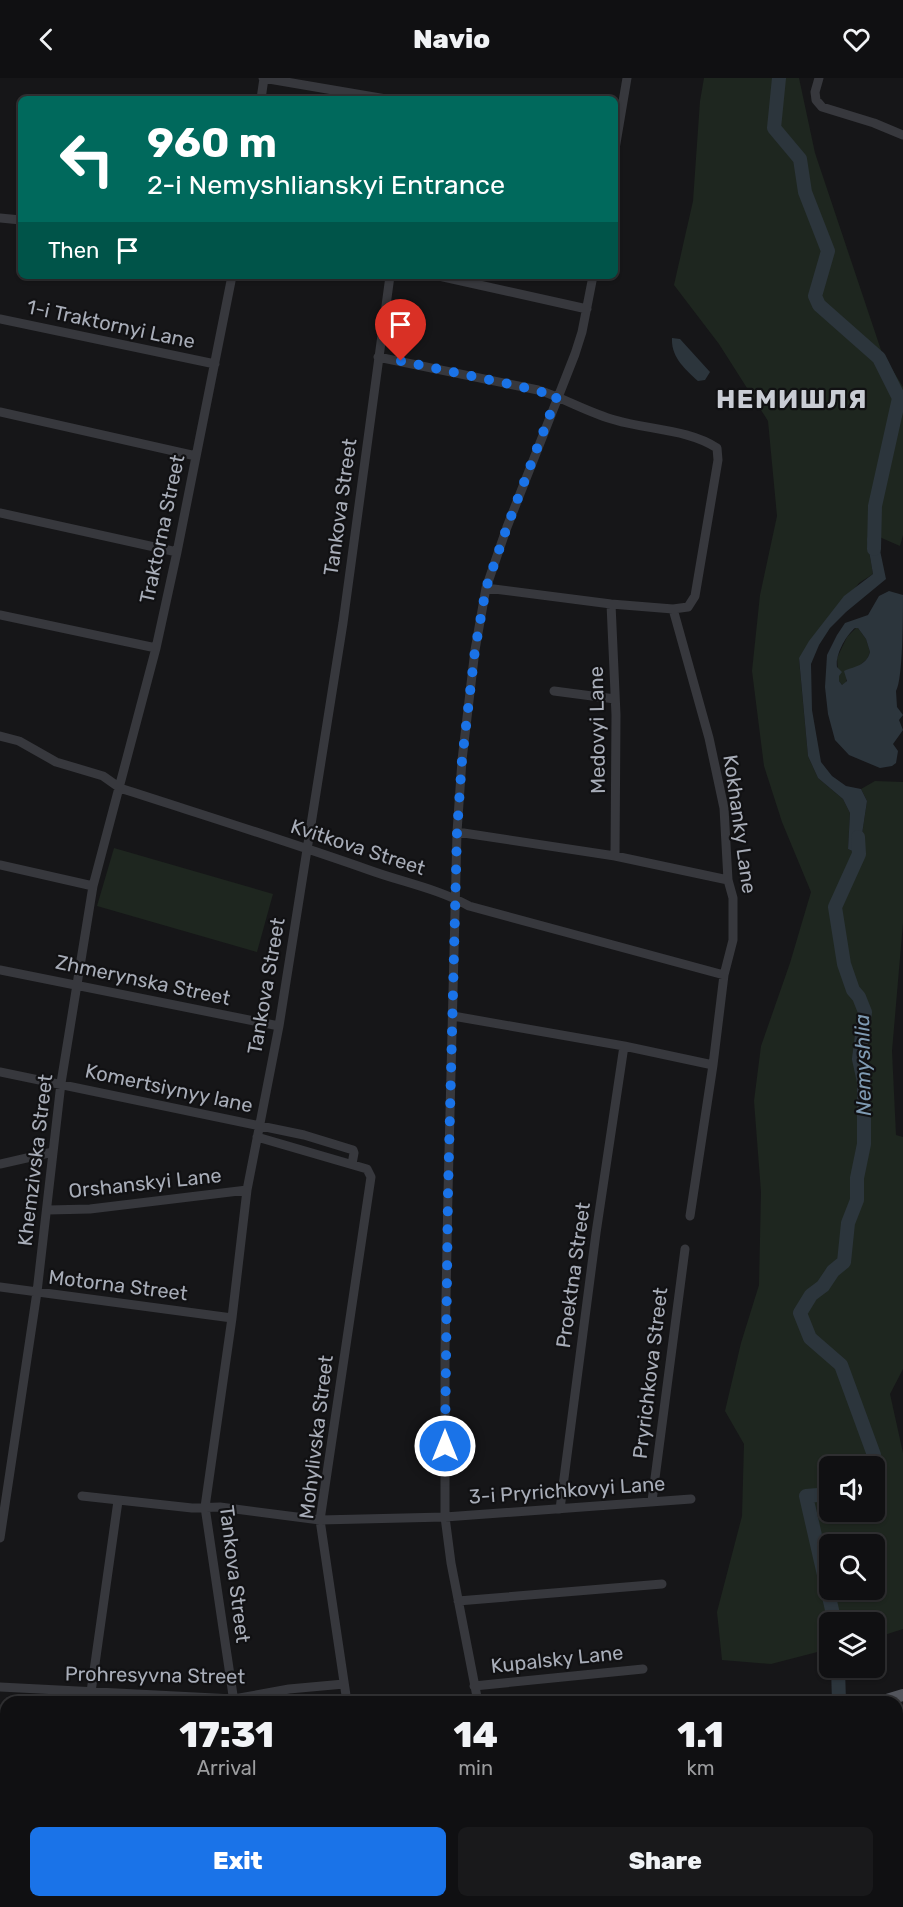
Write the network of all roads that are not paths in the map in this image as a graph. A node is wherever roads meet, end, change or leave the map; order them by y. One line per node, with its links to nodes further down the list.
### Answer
1 (264, 78): 4 (street); 5 (street)
2 (627, 78): 6 (street)
3 (819, 78): 7 (street)
4 (261, 96)
5 (369, 96)
6 (618, 127)
7 (903, 135)
8 (0, 218): 9 (street)
9 (18, 220)
10 (231, 279): 17 (street, Traktorna Street)
11 (390, 279): 16 (street, Tankova Street)
12 (452, 279): 14 (street)
13 (592, 279): 14 (street)
14 (586, 309): 18 (street)
15 (0, 319): 17 (street, 1-i Traktornyi Lane)
16 (378, 357): 18 (street); 33 (street, Tankova Street)
17 (215, 364): 20 (street, Traktorna Street)
18 (557, 396): 23 (street); 25 (street)
19 (0, 412): 20 (street)
20 (196, 456): 22 (street, Traktorna Street)
21 (0, 513): 22 (street)
22 (177, 552): 27 (street, Traktorna Street)
23 (486, 588): 24 (street); 32 (street)
24 (611, 604): 25 (street); 29 (street, Medovyi Lane)
25 (673, 609): 36 (street, Kokhanky Lane)
26 (0, 615): 27 (street)
27 (156, 648): 31 (street, Traktorna Street)
28 (554, 691): 29 (street)
29 (615, 699): 34 (street, Medovyi Lane)
30 (0, 736): 31 (street, Kvitkova Street)
31 (120, 788): 33 (street, Kvitkova Street); 37 (street, Khemzivska Street)
32 (457, 832): 34 (street); 38 (street)
33 (308, 849): 38 (street, Kvitkova Street); 43 (street, Tankova Street)
34 (615, 856): 36 (street)
35 (0, 866): 37 (street)
36 (728, 880): 40 (street, Kokhanky Lane)
37 (93, 886): 41 (street, Khemzivska Street)
38 (456, 899): 40 (street, Kvitkova Street); 42 (street)
39 (0, 970): 41 (street, Zhmerynska Street)
40 (724, 975): 45 (street)
41 (77, 985): 43 (street, Zhmerynska Street); 47 (street, Khemzivska Street)
42 (453, 1016): 44 (street); 68 (street)
43 (279, 1026): 48 (street, Tankova Street)
44 (624, 1046): 45 (street); 67 (street, Proektna Street)
45 (713, 1065): 56 (street)
46 (0, 1072): 47 (street, Komertsiynyy lane)
47 (61, 1083): 48 (street, Komertsiynyy lane); 50 (street, Khemzivska Street)
48 (259, 1125): 49 (street, Tankova Street); 52 (street, Komertsiynyy lane)
49 (257, 1137): 52 (street, Komertsiynyy lane); 54 (street, Tankova Street)
50 (53, 1152): 51 (street); 55 (street, Khemzivska Street)
51 (0, 1164)
52 (352, 1164): 53 (street, Komertsiynyy lane)
53 (371, 1177): 69 (street, Mohylivska Street)
54 (247, 1190): 55 (street, Orshanskyi Lane); 60 (street, Tankova Street)
55 (48, 1210): 59 (street, Khemzivska Street)
56 (690, 1216)
57 (685, 1249): 65 (street, Pryrichkova Street)
58 (0, 1287): 59 (street, Motorna Street)
59 (37, 1292): 60 (street, Motorna Street); 61 (street, Khemzivska Street)
60 (232, 1318): 66 (street, Tankova Street)
61 (4, 1485): 70 (street, Khemzivska Street)
62 (82, 1496): 64 (street, 3-i Pryrichkovyi Lane)
63 (691, 1498): 65 (street, 3-i Pryrichkovyi Lane)
64 (118, 1501): 66 (street, 3-i Pryrichkovyi Lane); 77 (street)
65 (652, 1501): 67 (street, 3-i Pryrichkovyi Lane)
66 (205, 1507): 69 (street, 3-i Pryrichkovyi Lane); 79 (street, Tankova Street)
67 (560, 1509): 68 (street, 3-i Pryrichkovyi Lane)
68 (445, 1517): 69 (street, 3-i Pryrichkovyi Lane); 72 (street)
69 (320, 1520): 74 (street, Mohylivska Street)
70 (0, 1538)
71 (662, 1584): 72 (street)
72 (458, 1601): 75 (street)
73 (643, 1669): 75 (street, Kupalsky Lane)
74 (344, 1684): 80 (street, Prohresyvna Street); 81 (street, Mohylivska Street)
75 (474, 1686): 82 (street)
76 (0, 1687): 77 (street, Prohresyvna Street)
77 (91, 1692): 78 (street, Prohresyvna Street)
78 (155, 1696)
79 (233, 1696)
80 (256, 1696)
81 (346, 1696)
82 (476, 1696)

